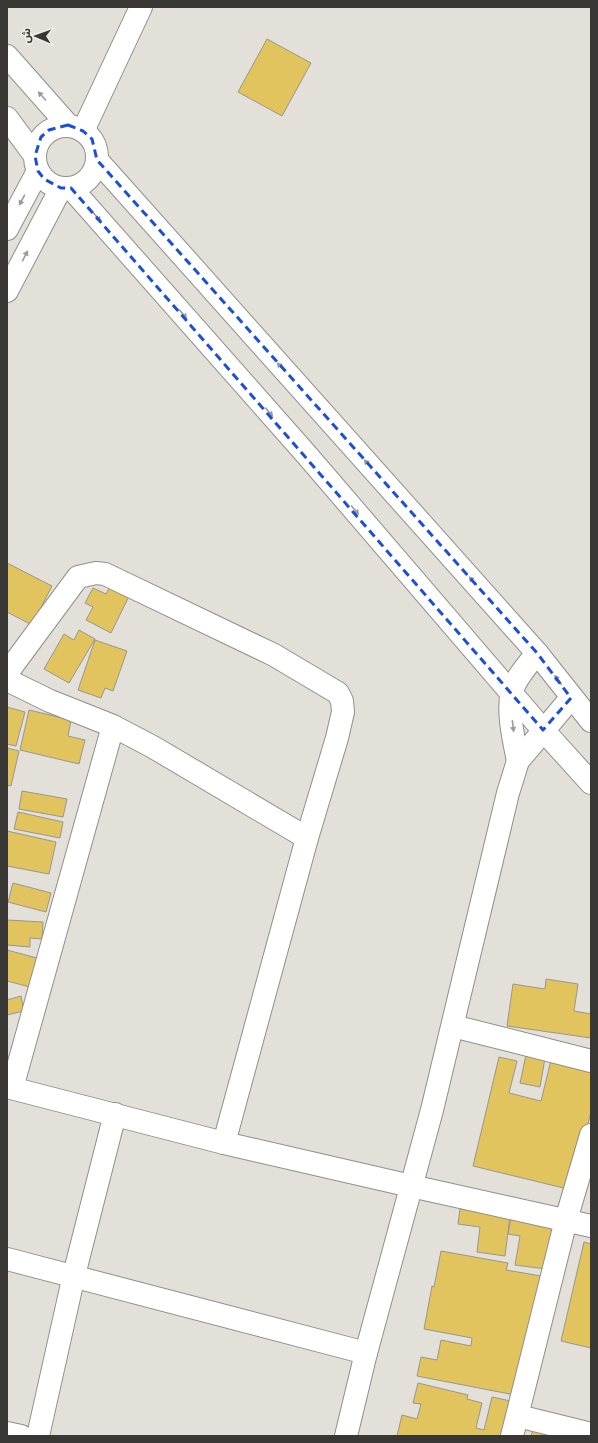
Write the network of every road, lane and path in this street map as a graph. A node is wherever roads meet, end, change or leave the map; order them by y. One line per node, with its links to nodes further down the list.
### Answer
1 (141, 7): 4 (street)
2 (7, 56): 4 (street, one-way to 2)
3 (7, 118): 6 (street)
4 (76, 128): 5 (street); 6 (street)
5 (97, 160): 7 (street); 10 (street, one-way to 5)
6 (36, 163): 7 (street); 8 (street, one-way to 8)
7 (66, 188): 9 (street, one-way to 7); 13 (street, one-way to 13)
8 (7, 229)
9 (7, 291)
10 (537, 653): 13 (street); 14 (street, one-way to 10)
11 (7, 673): 20 (street)
12 (7, 680): 16 (street)
13 (512, 692): 17 (street); 18 (street, one-way to 18)
14 (571, 698): 15 (street); 17 (street)
15 (591, 721)
16 (114, 726): 20 (street); 23 (street)
17 (543, 730): 18 (street); 19 (street)
18 (518, 761): 21 (street)
19 (591, 783)
20 (307, 838): 26 (street)
21 (453, 1026): 22 (street); 27 (street)
22 (591, 1061)
23 (9, 1088): 24 (street)
24 (115, 1114): 26 (street); 31 (street)
25 (591, 1135): 28 (street)
26 (224, 1143): 27 (street)
27 (411, 1186): 28 (street); 32 (street)
28 (566, 1220): 29 (street); 33 (street)
29 (591, 1226)
30 (7, 1259): 31 (street)
31 (74, 1275): 32 (street); 37 (street)
32 (366, 1353): 38 (street)
33 (515, 1426): 35 (street)
34 (7, 1433): 36 (street)
35 (591, 1434)
36 (21, 1436)
37 (38, 1436)
38 (346, 1436)

